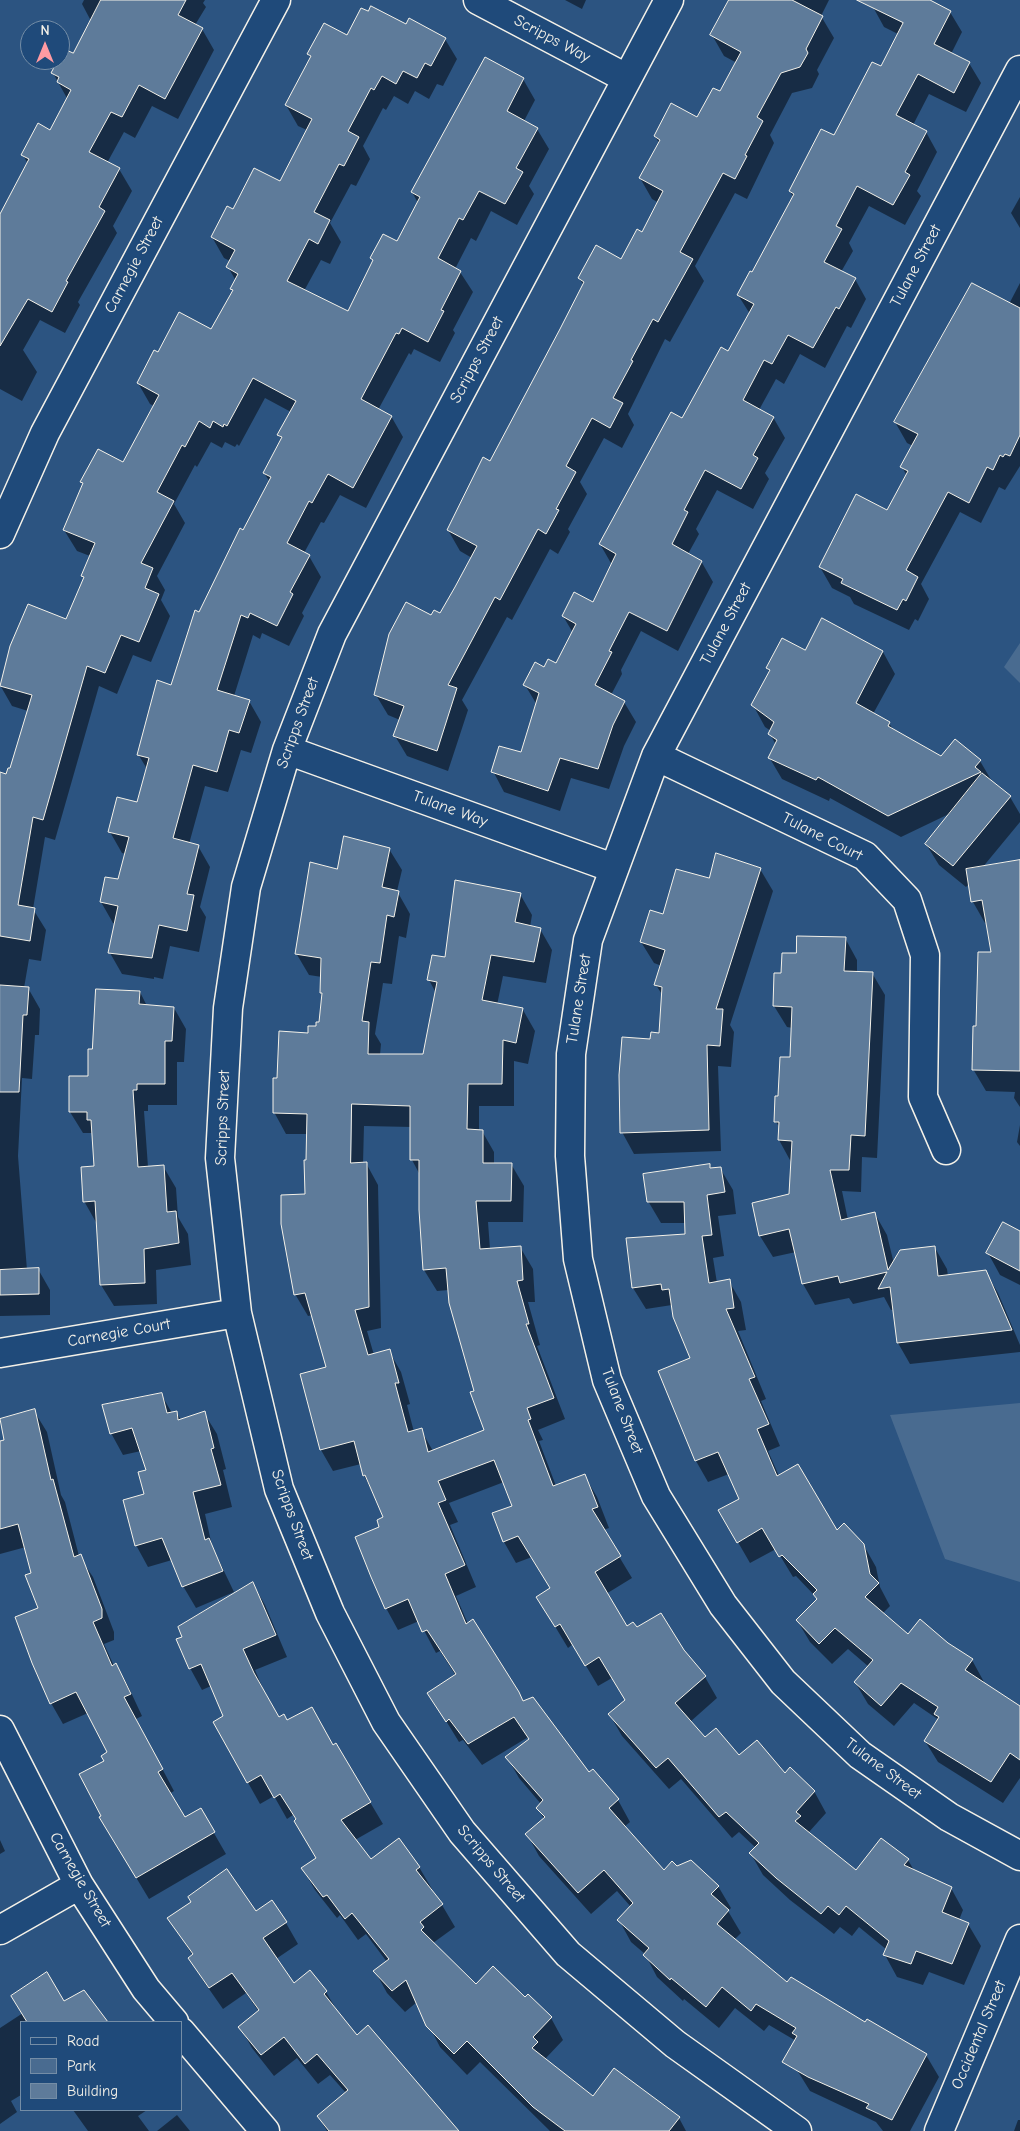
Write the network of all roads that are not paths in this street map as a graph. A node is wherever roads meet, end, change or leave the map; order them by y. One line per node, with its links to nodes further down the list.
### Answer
1 (276, 0): 6 (street, Carnegie Street)
2 (478, 0): 5 (street, Scripps Way)
3 (669, 0): 5 (street, Scripps Street)
4 (1020, 70): 8 (street, Tulane Street)
5 (626, 78): 7 (street, Scripps Street)
6 (0, 534)
7 (287, 750): 9 (street, Tulane Way); 11 (street, Scripps Street)
8 (656, 756): 9 (street, Tulane Street); 10 (street, Tulane Court)
9 (613, 868): 14 (street, Tulane Street)
10 (946, 1150)
11 (237, 1314): 12 (street, Carnegie Court); 21 (street, Scripps Street)
12 (0, 1353)
13 (0, 1730): 15 (street, Carnegie Street)
14 (1020, 1856)
15 (79, 1884): 16 (street); 18 (street, Carnegie Street)
16 (0, 1930)
17 (1020, 1939): 22 (street, Occidental Street)
18 (173, 2021)
19 (182, 2033): 20 (street)
20 (265, 2131)
21 (797, 2131)
22 (939, 2131)

